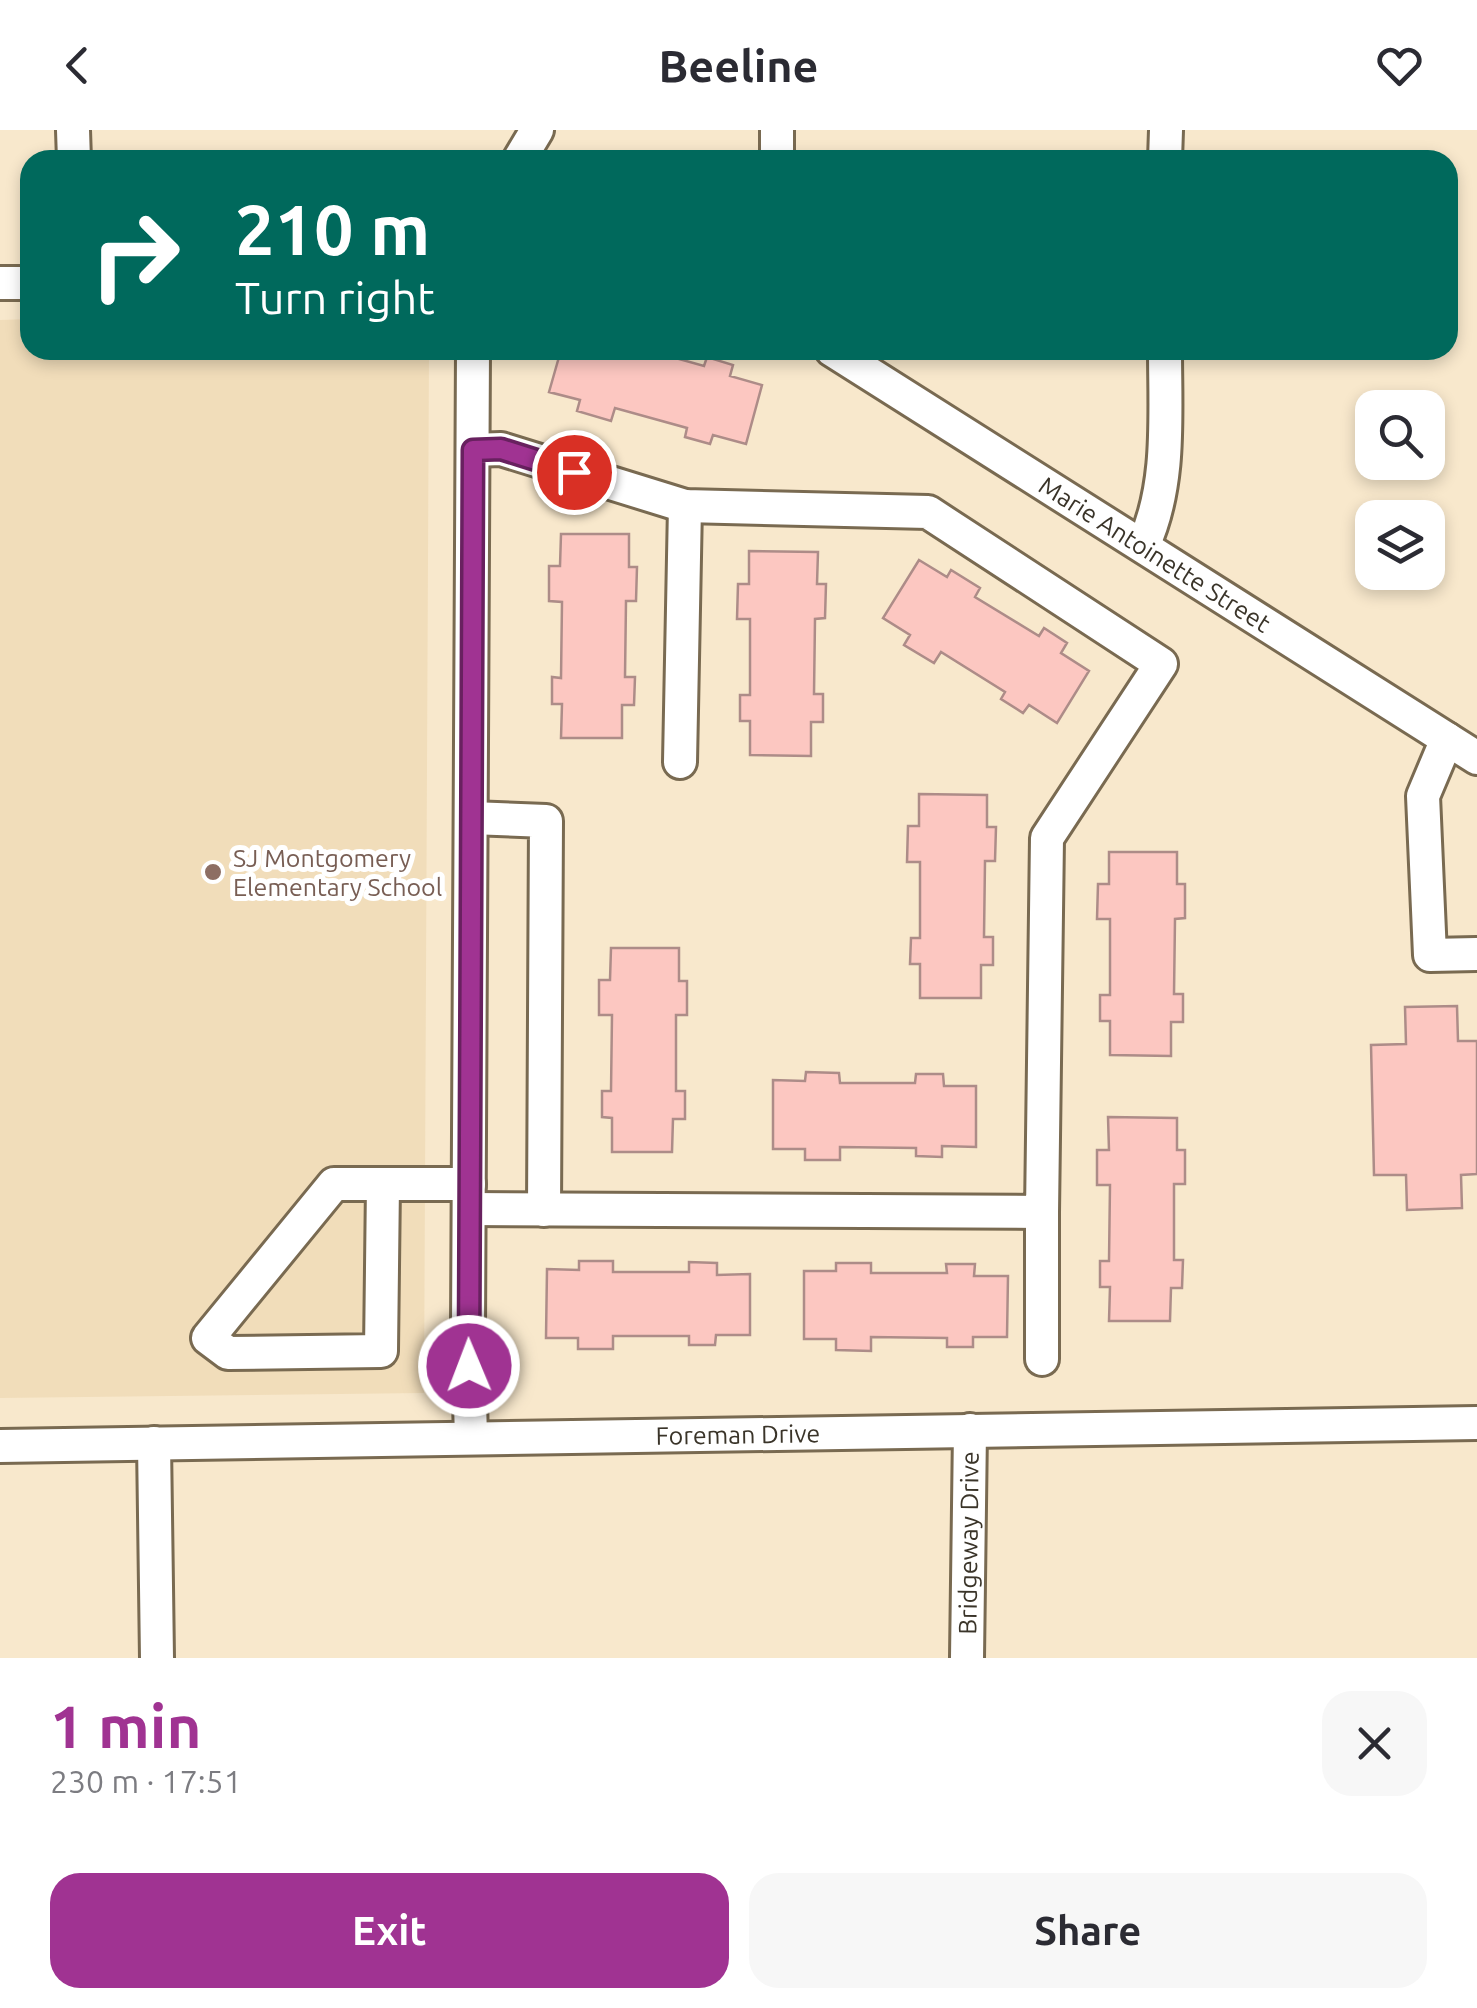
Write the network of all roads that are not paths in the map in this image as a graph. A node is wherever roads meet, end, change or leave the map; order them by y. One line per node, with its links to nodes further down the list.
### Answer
1 (473, 360): 4 (street)
2 (848, 360): 6 (street, Marie Antoinette Street)
3 (1165, 360): 6 (street)
4 (473, 450): 5 (street); 10 (street)
5 (685, 506): 9 (street); 15 (street)
6 (1143, 546): 7 (street, Marie Antoinette Street)
7 (1447, 739): 8 (street, Marie Antoinette Street); 11 (street)
8 (1477, 758)
9 (680, 762)
10 (470, 818): 13 (street); 14 (street)
11 (1477, 954)
12 (383, 1184): 12 (street); 13 (street)
13 (469, 1196): 14 (street); 19 (street)
14 (544, 1210): 15 (street)
15 (1042, 1212): 16 (street)
16 (1042, 1359)
17 (1477, 1422): 18 (street, Foreman Drive)
18 (970, 1430): 19 (street, Foreman Drive); 23 (street, Bridgeway Drive)
19 (471, 1438): 20 (street, Foreman Drive)
20 (154, 1444): 21 (street, Foreman Drive); 22 (street)
21 (0, 1446)
22 (157, 1658)
23 (967, 1658)

